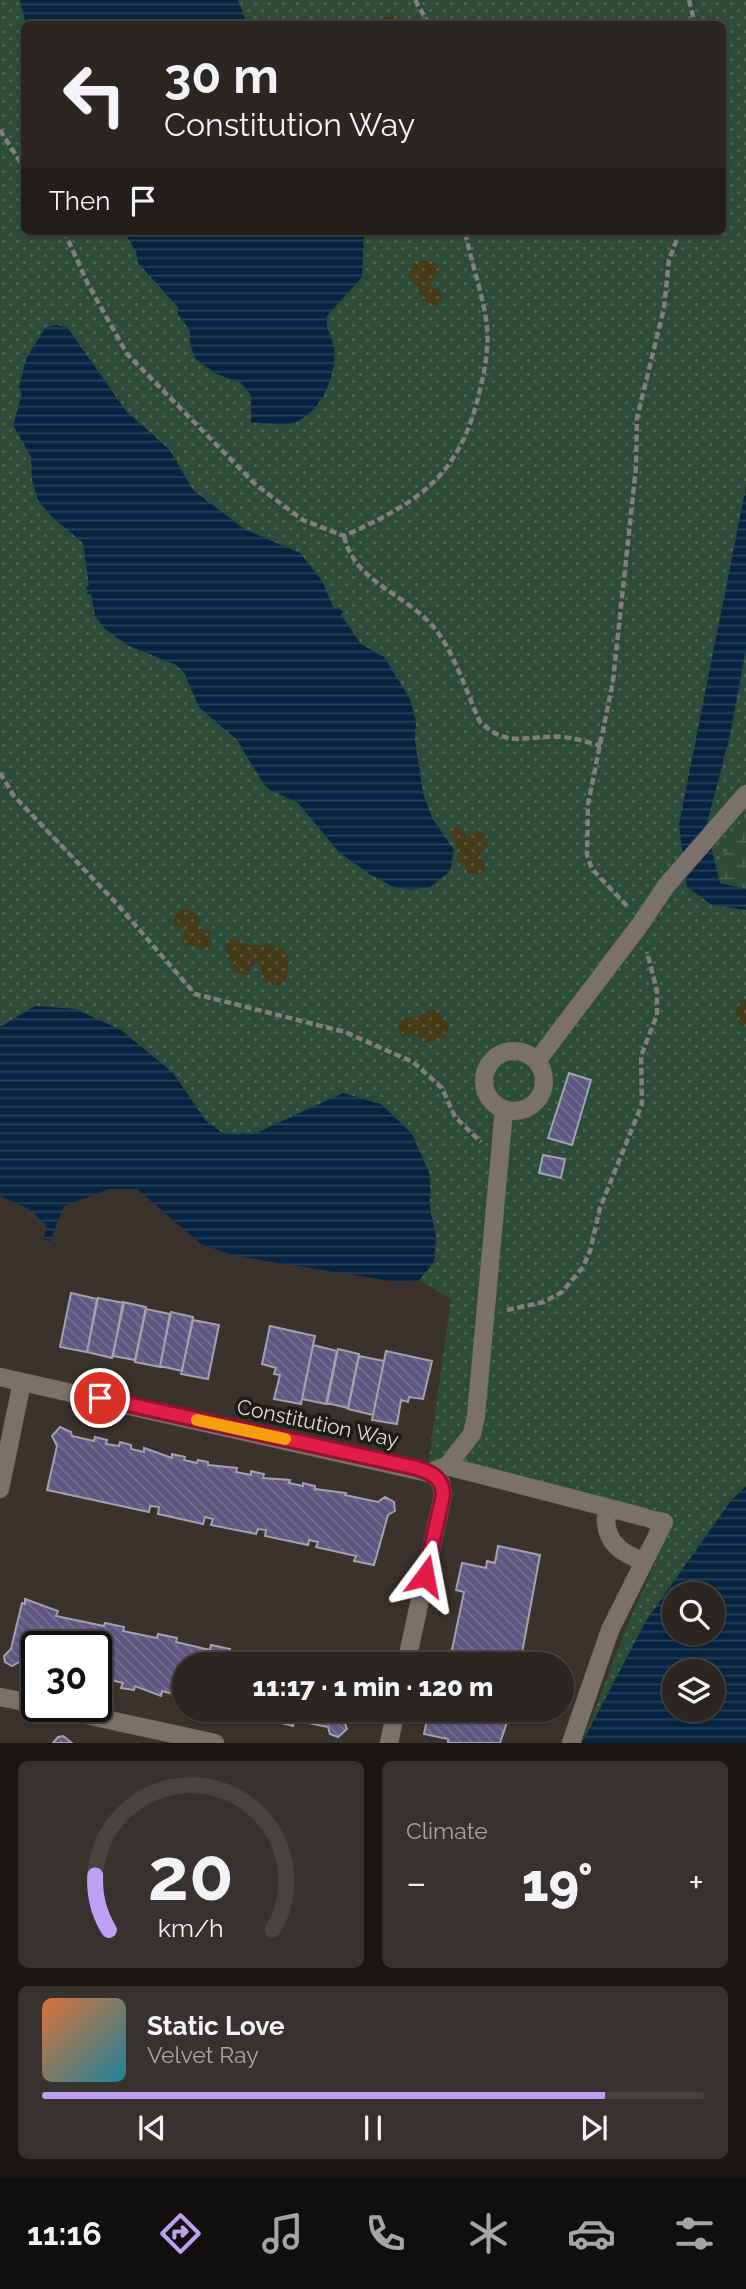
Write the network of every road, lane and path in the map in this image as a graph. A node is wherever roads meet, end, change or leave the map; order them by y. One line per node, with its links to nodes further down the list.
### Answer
1 (415, 0): 3 (path)
2 (690, 0): 4 (path)
3 (427, 21)
4 (694, 21)
5 (0, 130): 6 (path)
6 (21, 162)
7 (66, 235): 10 (path)
8 (466, 235): 10 (path)
9 (678, 235): 11 (path)
10 (344, 536): 11 (path)
11 (601, 746): 14 (path)
12 (0, 773): 17 (path)
13 (746, 794): 14 (street)
14 (639, 926): 15 (street); 18 (path)
15 (537, 1061): 16 (street); 16 (street)
16 (504, 1110): 17 (street)
17 (500, 1159): 18 (street)
18 (486, 1311): 21 (street)
19 (0, 1377): 20 (street, Constitution Way)
20 (22, 1382): 22 (street, Constitution Way); 23 (street)
21 (447, 1466): 22 (street); 24 (street)
22 (427, 1471): 26 (street)
23 (0, 1489)
24 (607, 1509): 25 (street); 25 (street)
25 (644, 1561): 33 (street)
26 (409, 1652)
27 (0, 1696): 28 (street)
28 (21, 1701)
29 (112, 1721): 31 (street)
30 (393, 1722): 32 (street)
31 (215, 1743)
32 (389, 1743)
33 (571, 1743)

